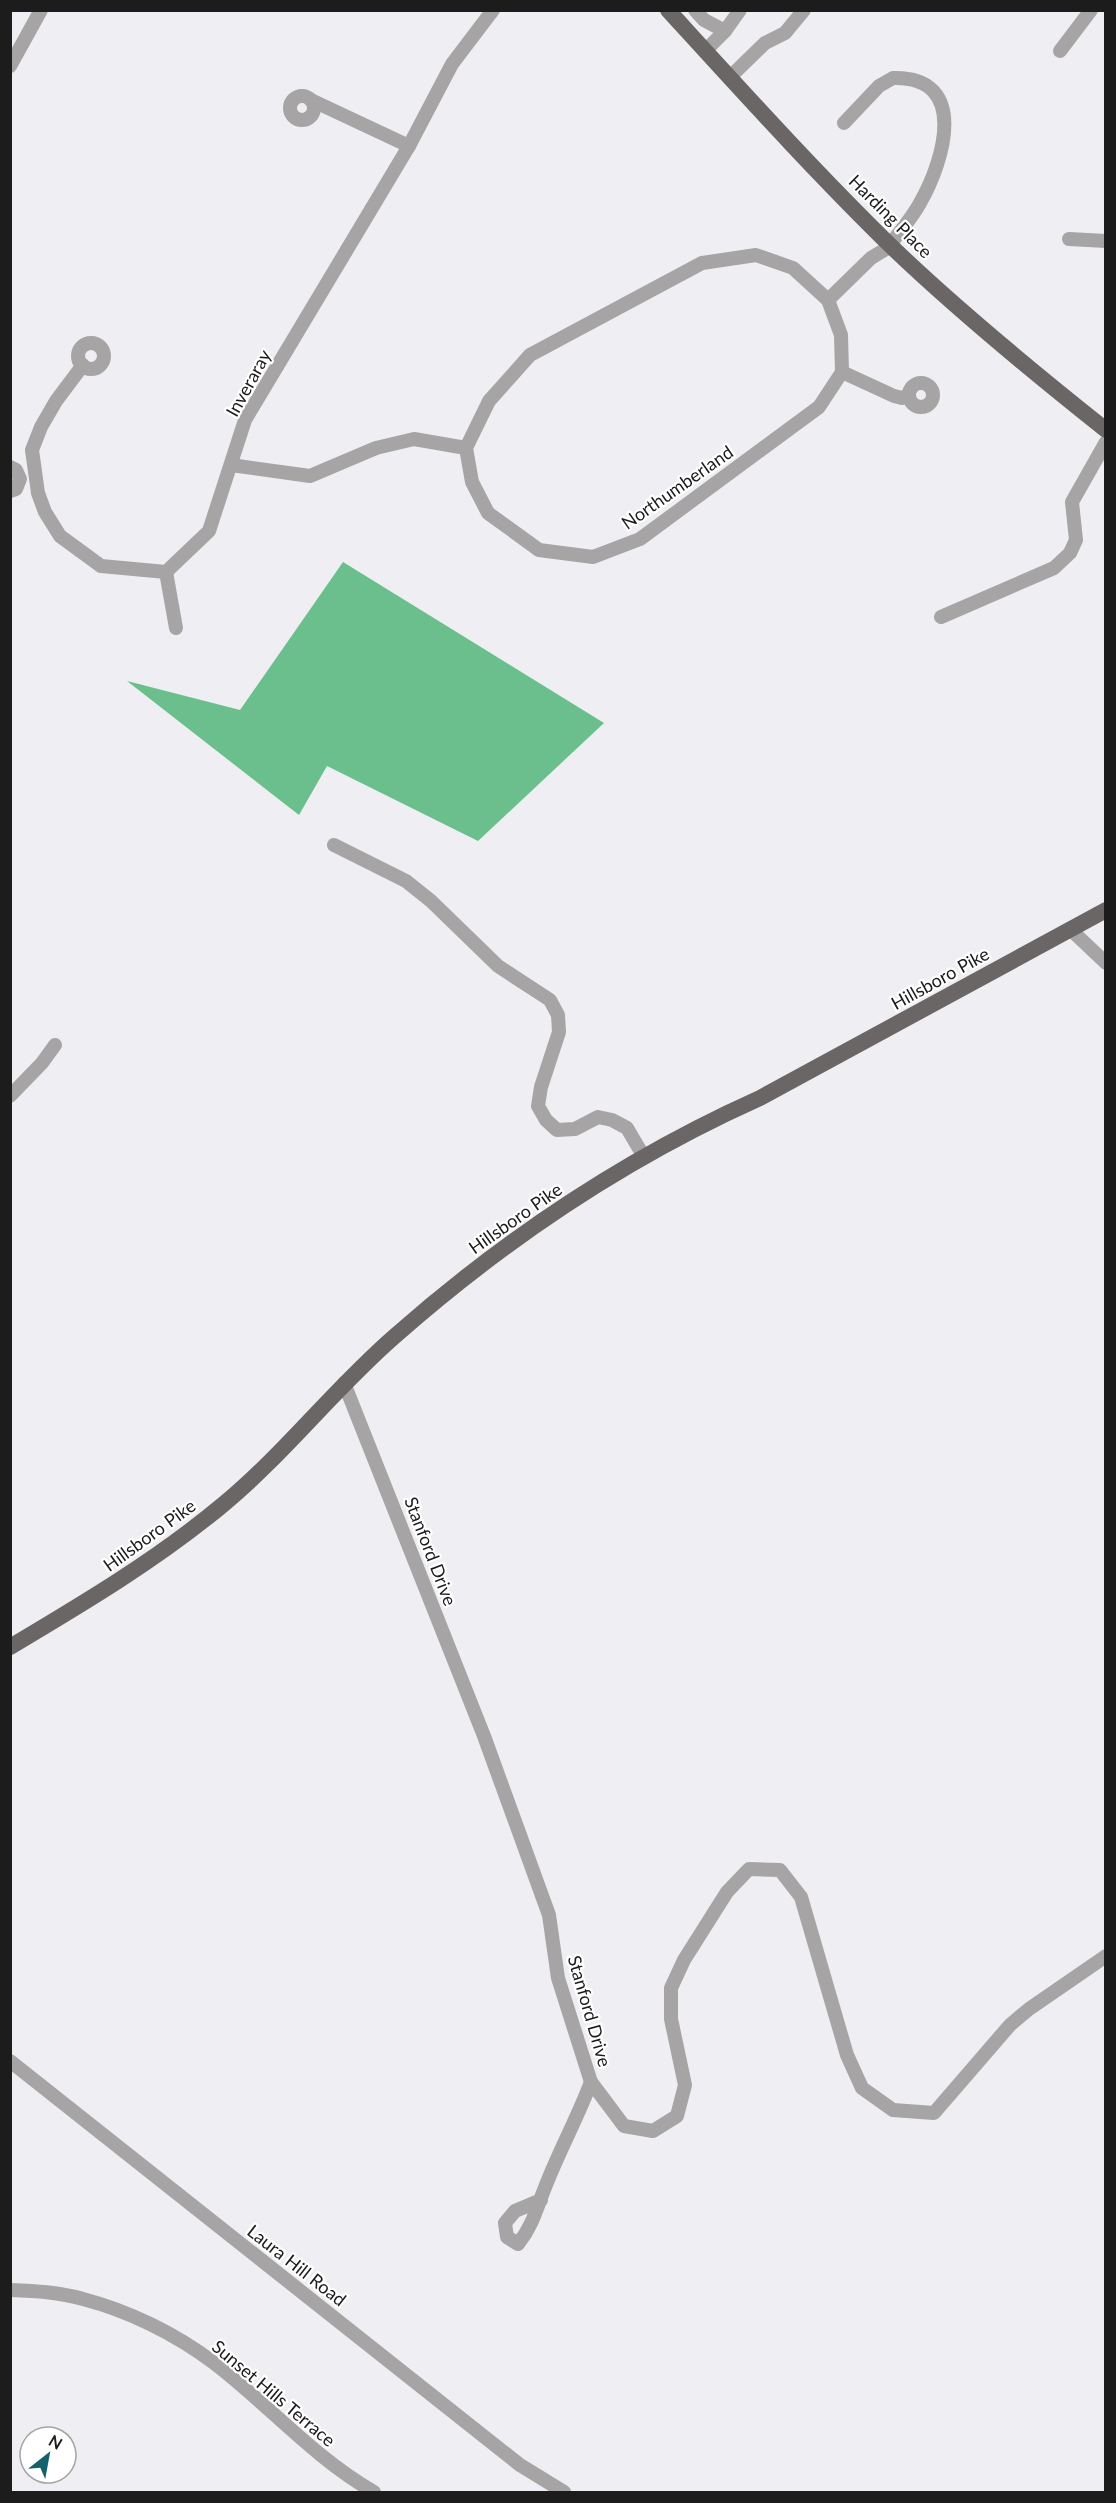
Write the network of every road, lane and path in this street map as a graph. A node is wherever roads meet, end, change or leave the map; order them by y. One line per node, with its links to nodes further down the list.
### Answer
1 (41, 10): 11 (street)
2 (493, 10): 15 (street, Inveraray)
3 (668, 10): 9 (main road, Harding Place)
4 (695, 10): 8 (street)
5 (740, 10): 8 (street)
6 (804, 10): 12 (street)
7 (1091, 10): 10 (street)
8 (725, 31): 9 (street)
9 (705, 51): 12 (main road, Harding Place)
10 (1060, 51)
11 (10, 66)
12 (730, 77): 18 (main road, Harding Place)
13 (311, 100): 15 (street)
14 (844, 123): 18 (street)
15 (409, 146): 26 (street, Inveraray)
16 (1069, 239): 17 (street)
17 (1106, 241)
18 (891, 245): 19 (street); 23 (main road, Harding Place)
19 (828, 300): 21 (street); 25 (street)
20 (82, 365): 28 (street)
21 (842, 372): 22 (street); 25 (street, Northumberland)
22 (908, 395)
23 (1106, 430)
24 (1106, 442): 31 (street)
25 (466, 448): 26 (street)
26 (231, 465): 30 (street, Inveraray)
27 (15, 472): 28 (street); 29 (street)
28 (36, 476): 30 (street)
29 (10, 491)
30 (166, 572): 32 (street)
31 (941, 618)
32 (176, 628)
33 (334, 845): 39 (street)
34 (1106, 910): 35 (main road, Hillsboro Pike)
35 (1070, 929): 36 (street); 39 (main road, Hillsboro Pike)
36 (1106, 963)
37 (55, 1045): 38 (street)
38 (10, 1096)
39 (644, 1157): 40 (main road, Hillsboro Pike)
40 (344, 1383): 41 (main road, Hillsboro Pike); 44 (street, Stanford Drive)
41 (10, 1647)
42 (1106, 1956): 44 (street, Stanford Drive)
43 (10, 2061): 48 (street, Laura Hill Road)
44 (591, 2082): 45 (street)
45 (541, 2200)
46 (10, 2290): 47 (street, Sunset Hills Terrace)
47 (374, 2493)
48 (564, 2493)

